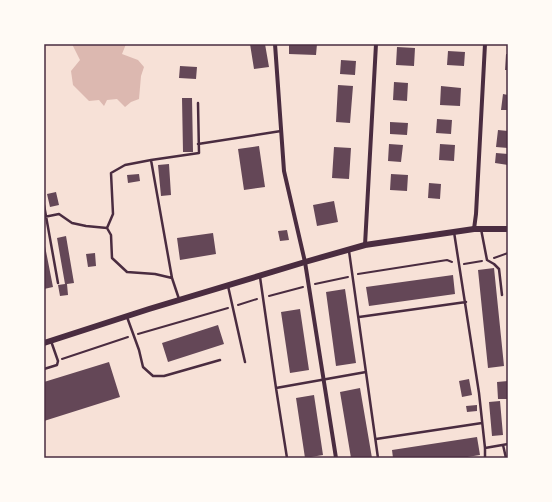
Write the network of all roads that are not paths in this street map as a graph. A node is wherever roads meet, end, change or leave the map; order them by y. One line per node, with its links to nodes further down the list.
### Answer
1 (275, 44): 5 (street)
2 (376, 44): 15 (street)
3 (485, 44): 11 (street)
4 (198, 103): 6 (lane)
5 (281, 131): 6 (lane); 17 (street)
6 (198, 144): 7 (lane)
7 (151, 160): 10 (lane); 19 (lane)
8 (44, 205): 9 (lane)
9 (45, 217): 10 (lane); 20 (lane)
10 (107, 228): 19 (lane)
11 (474, 229): 12 (street); 14 (street)
12 (481, 229): 13 (street); 22 (lane)
13 (508, 229)
14 (454, 232): 15 (street); 24 (lane)
15 (366, 245): 16 (street)
16 (349, 250): 17 (street); 26 (lane)
17 (305, 262): 18 (street); 33 (street)
18 (259, 276): 21 (street); 34 (lane)
19 (172, 278): 23 (lane)
20 (58, 282)
21 (228, 286): 23 (street); 30 (lane)
22 (502, 295)
23 (179, 300): 25 (street)
24 (466, 302): 26 (lane); 35 (lane)
25 (126, 316): 27 (street); 29 (lane)
26 (358, 317): 32 (lane)
27 (51, 341): 28 (street); 31 (lane)
28 (44, 343)
29 (220, 360)
30 (246, 362)
31 (44, 369)
32 (366, 372): 33 (lane); 36 (lane)
33 (323, 380): 34 (lane); 41 (street)
34 (276, 388): 40 (lane)
35 (482, 423): 36 (lane); 39 (lane)
36 (376, 439): 42 (lane)
37 (503, 444): 38 (lane); 39 (lane); 44 (lane)
38 (508, 444)
39 (485, 448): 43 (lane)
40 (287, 458)
41 (336, 458)
42 (378, 458)
43 (485, 458)
44 (506, 458)

